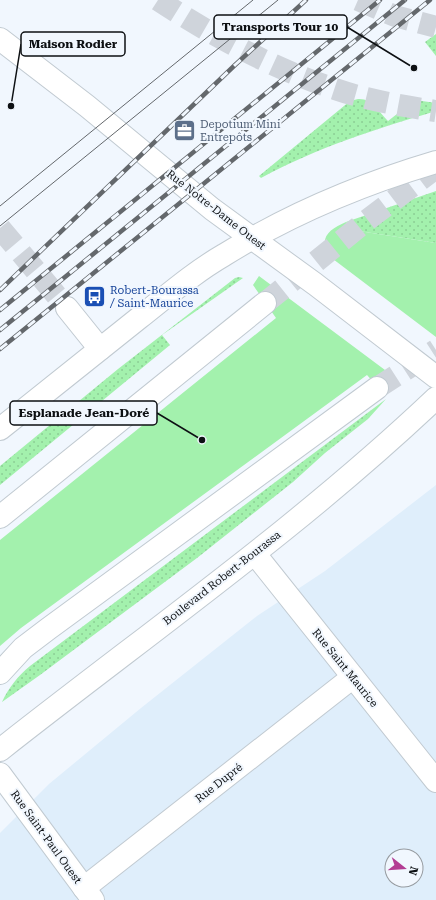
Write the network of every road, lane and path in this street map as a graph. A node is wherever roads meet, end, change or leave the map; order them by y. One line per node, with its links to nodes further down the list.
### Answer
1 (0, 39): 3 (main road, Rue Notre-Dame Ouest)
2 (436, 162): 3 (main road)
3 (252, 238): 6 (main road); 7 (main road, Rue Notre-Dame Ouest)
4 (265, 303): 11 (main road)
5 (67, 308): 6 (main road)
6 (100, 349): 10 (main road)
7 (436, 377)
8 (377, 388): 13 (main road)
9 (436, 398): 12 (main road, Boulevard Robert-Bourassa)
10 (0, 429)
11 (0, 517)
12 (254, 554): 14 (main road, Rue Saint Maurice); 15 (main road, Boulevard Robert-Bourassa)
13 (0, 673)
14 (353, 677): 17 (main road, Rue Saint Maurice); 18 (main road, Rue Dupré)
15 (0, 750)
16 (0, 774): 18 (main road, Rue Saint-Paul Ouest)
17 (436, 782)
18 (88, 894)

